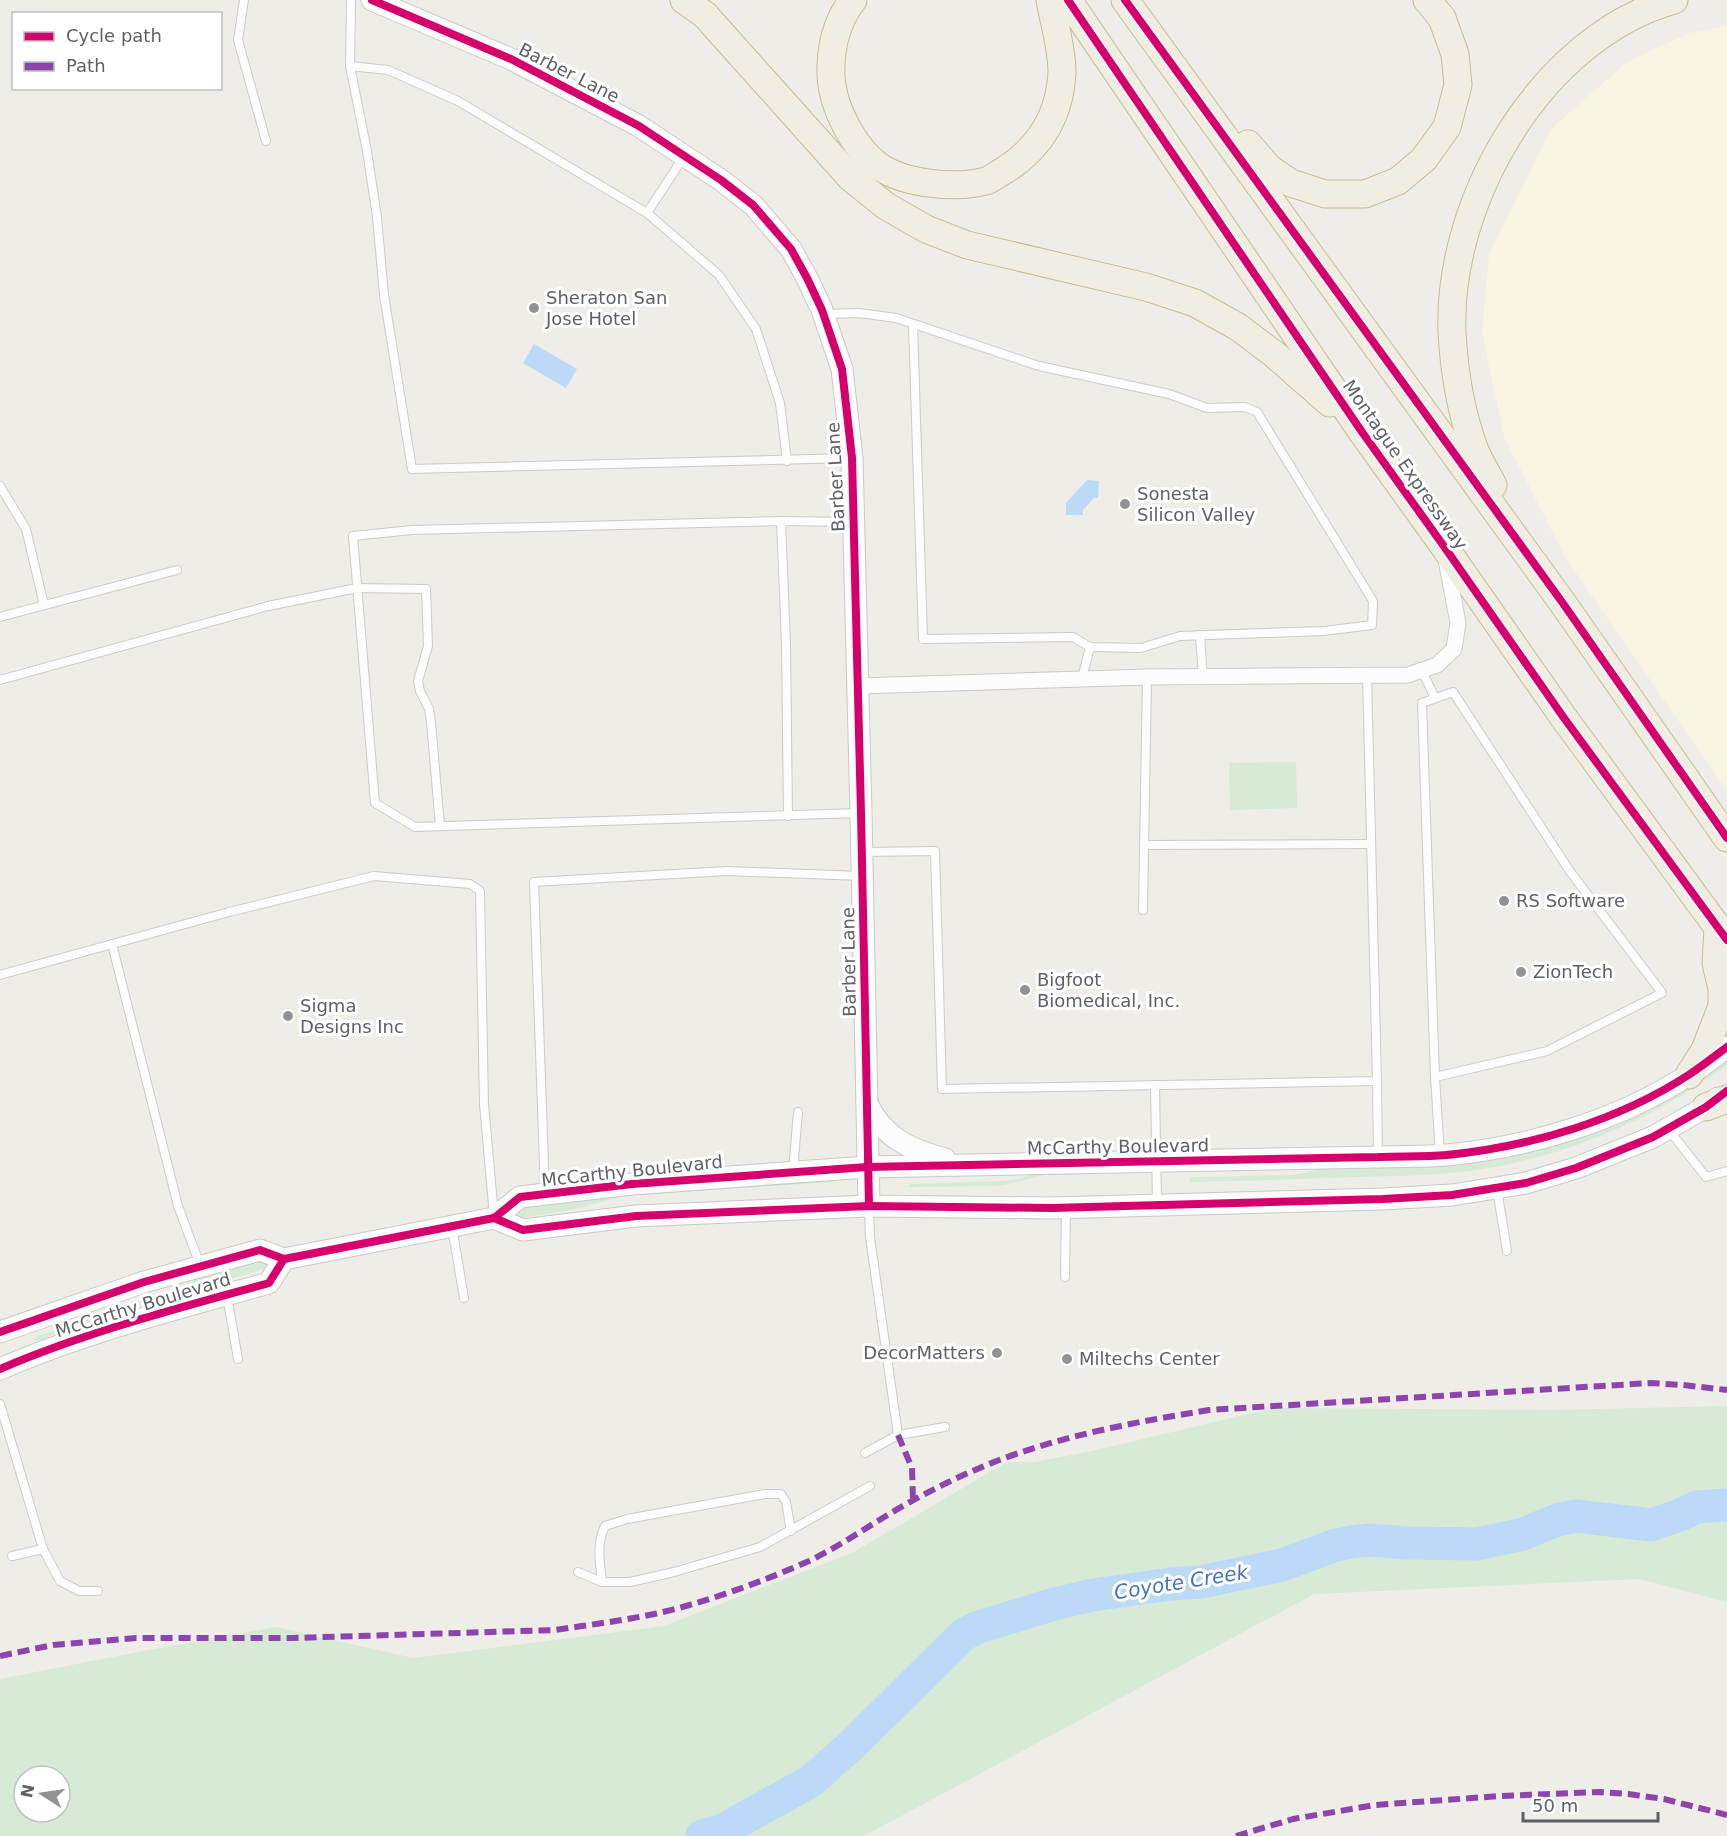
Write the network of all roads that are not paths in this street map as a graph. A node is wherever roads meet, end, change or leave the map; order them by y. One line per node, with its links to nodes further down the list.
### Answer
1 (244, 0): 12 (lane)
2 (351, 0): 11 (lane)
3 (372, 0): 13 (main road, Barber Lane)
4 (684, 0): 17 (highway)
5 (853, 0): 6 (highway)
6 (1050, 0)
7 (1427, 0): 9 (highway)
8 (1674, 0): 26 (highway)
9 (1131, 8): 26 (highway)
10 (1075, 10): 17 (highway, Montague Expressway)
11 (350, 66): 14 (lane); 19 (lane)
12 (266, 141)
13 (684, 156): 14 (lane); 15 (main road, Barber Lane)
14 (647, 213): 19 (lane)
15 (823, 315): 16 (lane); 18 (main road, Barber Lane)
16 (914, 324): 29 (lane); 30 (lane)
17 (1362, 432): 23 (highway, Montague Expressway)
18 (852, 458): 19 (lane); 22 (main road, Barber Lane)
19 (787, 460)
20 (0, 486): 27 (lane)
21 (781, 521): 22 (lane); 25 (lane); 40 (lane)
22 (854, 522): 37 (main road, Barber Lane)
23 (1443, 545): 31 (street); 48 (highway, Montague Expressway)
24 (177, 570): 27 (lane)
25 (357, 588): 36 (lane); 41 (lane); 41 (lane)
26 (1562, 602): 42 (highway)
27 (44, 605): 28 (lane)
28 (0, 617)
29 (1200, 635): 30 (lane); 34 (lane)
30 (1090, 646): 35 (lane)
31 (1422, 670): 32 (street); 38 (lane)
32 (1367, 675): 34 (street); 43 (lane)
33 (1147, 677): 34 (street); 35 (street); 44 (lane)
34 (1203, 677)
35 (1082, 678): 37 (street)
36 (0, 680)
37 (858, 686): 39 (main road, Barber Lane)
38 (1435, 698): 53 (lane); 53 (lane)
39 (861, 813): 40 (lane); 45 (main road, Barber Lane)
40 (788, 816): 41 (lane)
41 (440, 826)
42 (1727, 838)
43 (1371, 844): 44 (lane); 54 (lane)
44 (1144, 845): 47 (lane)
45 (862, 852): 46 (main road, Barber Lane); 55 (lane)
46 (863, 876): 57 (main road, Barber Lane); 68 (lane)
47 (1143, 910)
48 (1722, 934): 52 (highway)
49 (112, 944): 50 (lane); 72 (lane); 76 (lane)
50 (0, 975)
51 (1727, 1047): 52 (main road, McCarthy Boulevard)
52 (1689, 1075): 60 (main road, McCarthy Boulevard)
53 (1435, 1077): 60 (lane)
54 (1377, 1081): 55 (lane); 61 (lane)
55 (1155, 1085): 62 (lane)
56 (1720, 1099): 59 (main road)
57 (867, 1102): 63 (main road); 64 (main road, Barber Lane)
58 (798, 1112): 66 (lane)
59 (1668, 1128): 65 (lane); 67 (main road)
60 (1440, 1155): 61 (main road, McCarthy Boulevard)
61 (1378, 1157): 62 (main road, McCarthy Boulevard)
62 (1156, 1162): 63 (main road, McCarthy Boulevard); 69 (lane)
63 (969, 1165): 64 (main road, McCarthy Boulevard)
64 (867, 1167): 66 (main road, McCarthy Boulevard); 70 (main road, Barber Lane)
65 (1727, 1171)
66 (793, 1172): 68 (main road, McCarthy Boulevard)
67 (1496, 1188): 69 (main road); 74 (lane)
68 (545, 1194): 72 (main road, McCarthy Boulevard)
69 (1157, 1205): 71 (main road)
70 (869, 1206): 71 (main road); 72 (main road); 85 (lane)
71 (1066, 1208): 77 (lane)
72 (494, 1218): 73 (main road, McCarthy Boulevard)
73 (452, 1226): 75 (main road, McCarthy Boulevard); 79 (lane)
74 (1507, 1251)
75 (284, 1259): 76 (main road, McCarthy Boulevard); 78 (main road, McCarthy Boulevard)
76 (200, 1267): 80 (main road, McCarthy Boulevard)
77 (1065, 1277)
78 (226, 1295): 81 (lane); 82 (main road, McCarthy Boulevard)
79 (464, 1298)
80 (0, 1332)
81 (238, 1359)
82 (0, 1369)
83 (0, 1404): 89 (lane)
84 (945, 1426): 85 (lane)
85 (898, 1435): 86 (lane)
86 (865, 1453)
87 (870, 1486): 88 (lane)
88 (791, 1531): 92 (lane); 92 (lane)
89 (43, 1549): 90 (lane); 93 (lane)
90 (12, 1557)
91 (578, 1572): 92 (lane)
92 (602, 1582)
93 (98, 1591)

